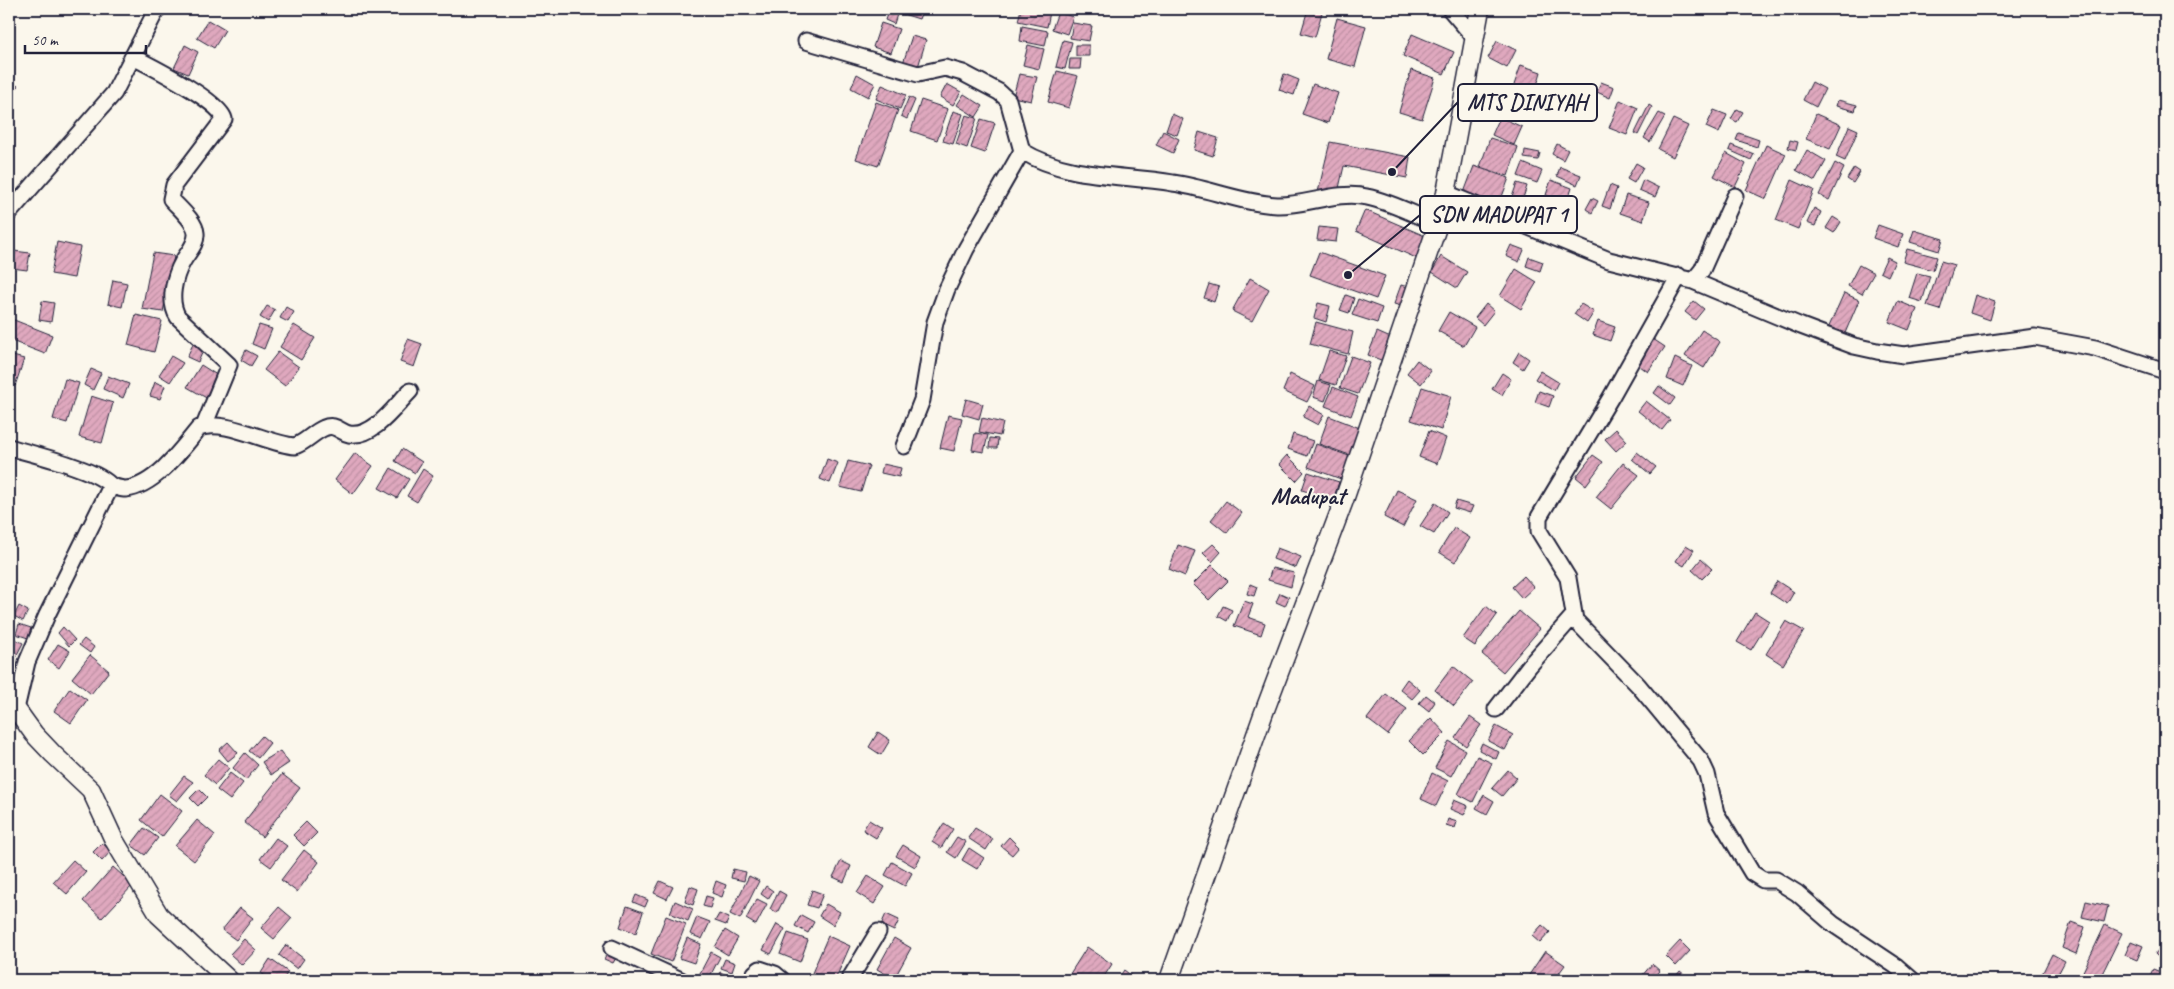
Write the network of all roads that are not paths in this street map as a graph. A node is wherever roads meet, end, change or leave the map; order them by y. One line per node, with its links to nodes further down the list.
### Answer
1 (157, 9): 6 (street)
2 (1450, 9): 4 (street)
3 (1480, 9): 4 (street)
4 (1474, 36): 8 (street)
5 (806, 41): 7 (street)
6 (133, 57): 10 (street); 15 (street)
7 (1022, 152): 11 (street); 16 (street)
8 (1446, 193): 11 (street); 12 (street)
9 (1735, 196): 12 (street)
10 (9, 213)
11 (1438, 224): 29 (street)
12 (1686, 279): 13 (street); 19 (street)
13 (2165, 371)
14 (410, 391): 15 (street)
15 (204, 426): 18 (street)
16 (904, 446)
17 (9, 447): 18 (street)
18 (111, 486): 20 (street)
19 (1574, 615): 21 (street); 30 (street)
20 (11, 709): 24 (street)
21 (1496, 709)
22 (878, 932): 28 (street)
23 (612, 948): 25 (street)
24 (229, 980)
25 (682, 980)
26 (751, 980): 27 (street)
27 (782, 980)
28 (849, 980)
29 (1169, 980)
30 (1912, 980)

